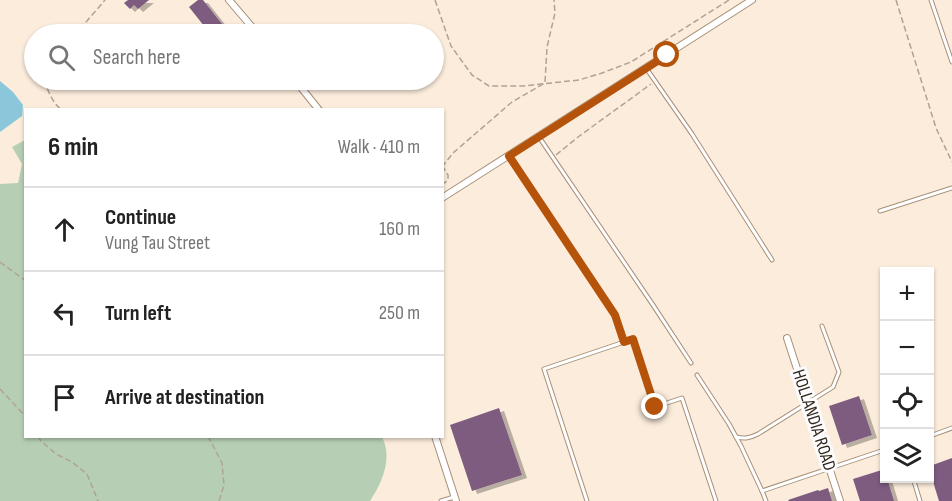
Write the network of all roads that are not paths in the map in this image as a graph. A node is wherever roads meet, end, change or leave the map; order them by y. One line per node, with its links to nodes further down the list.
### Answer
1 (229, 0): 4 (street)
2 (752, 0): 6 (street)
3 (931, 0): 5 (lane)
4 (249, 24)
5 (952, 62)
6 (646, 68): 9 (street); 14 (lane)
7 (303, 90): 8 (street)
8 (317, 108)
9 (539, 137): 10 (street); 18 (lane)
10 (509, 156): 12 (street); 17 (lane)
11 (952, 188): 13 (lane)
12 (444, 197)
13 (880, 211)
14 (772, 260)
15 (822, 326): 20 (lane)
16 (787, 338): 20 (street, HOLLANDIA ROAD)
17 (624, 342): 31 (lane); 32 (lane)
18 (691, 363)
19 (697, 375): 23 (lane)
20 (808, 403): 23 (lane); 26 (street, HOLLANDIA ROAD)
21 (952, 428): 22 (lane)
22 (934, 435)
23 (736, 437): 28 (lane)
24 (436, 438): 29 (street)
25 (880, 452): 26 (lane)
26 (830, 469): 28 (lane); 34 (street, HOLLANDIA ROAD)
27 (915, 483): 35 (lane)
28 (762, 491): 33 (lane)
29 (455, 499): 30 (lane)
30 (441, 501)
31 (586, 501)
32 (716, 501)
33 (766, 501)
34 (840, 501)
35 (920, 501)

